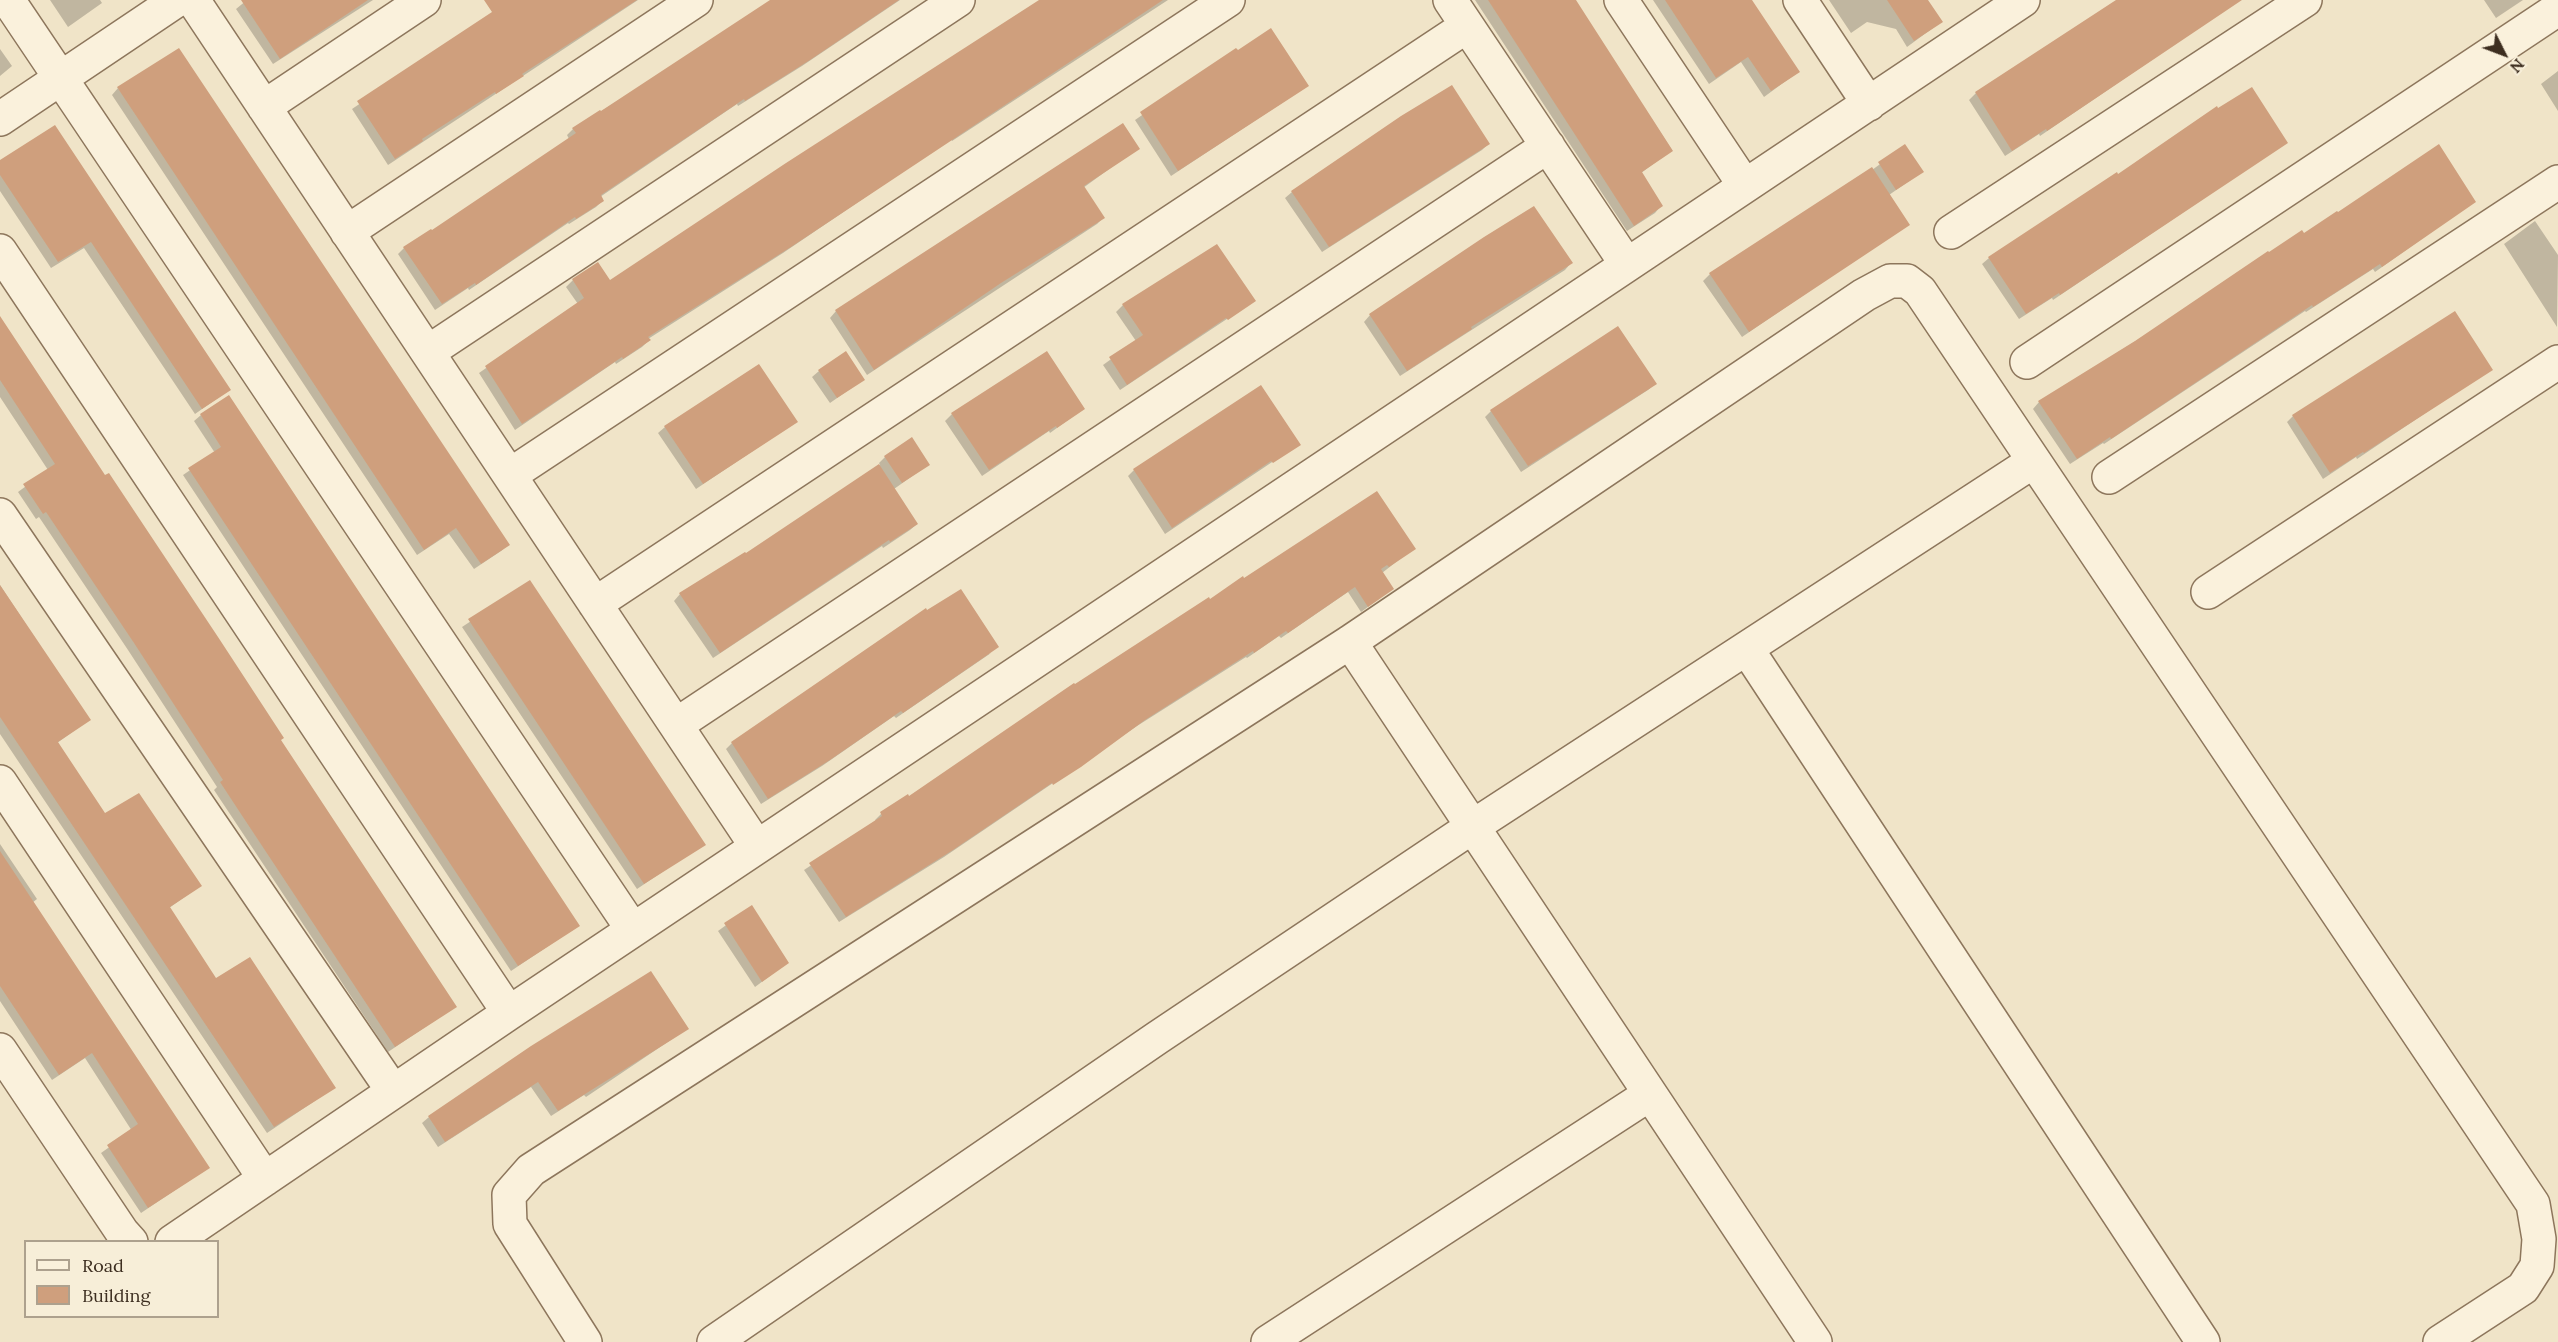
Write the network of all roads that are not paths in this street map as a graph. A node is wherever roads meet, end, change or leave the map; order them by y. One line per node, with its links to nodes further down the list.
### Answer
1 (8, 0): 15 (street)
2 (177, 0): 15 (street)
3 (193, 0): 17 (street)
4 (424, 0): 17 (street)
5 (696, 0): 22 (street)
6 (958, 0): 26 (street)
7 (1228, 0): 30 (street)
8 (1621, 0): 21 (street)
9 (1800, 0): 16 (street)
10 (2023, 0): 12 (street)
11 (2305, 0): 23 (street)
12 (1990, 9): 16 (street)
13 (2558, 9): 27 (street)
14 (1459, 13): 19 (street); 34 (street)
15 (60, 78): 18 (street); 41 (street)
16 (1869, 104): 21 (street)
17 (264, 107): 22 (street)
18 (0, 119)
19 (1548, 146): 25 (street); 37 (street)
20 (2558, 182): 31 (street)
21 (1746, 186): 25 (street)
22 (347, 232): 26 (street)
23 (1952, 232)
24 (0, 251): 42 (street)
25 (1627, 265): 40 (street)
26 (428, 352): 30 (street)
27 (2027, 362)
28 (2558, 362): 33 (street)
29 (2034, 461): 35 (street); 36 (street); 54 (street)
30 (510, 475): 34 (street)
31 (2109, 477)
32 (0, 515): 44 (street)
33 (2208, 592)
34 (595, 603): 37 (street)
35 (1350, 642): 39 (street); 49 (street)
36 (1747, 649): 39 (street); 53 (street)
37 (675, 725): 40 (street)
38 (0, 782): 46 (street)
39 (1472, 827): 45 (street); 50 (street)
40 (758, 847): 41 (street)
41 (633, 930): 42 (street)
42 (509, 1013): 44 (street)
43 (0, 1050): 47 (street)
44 (393, 1091): 46 (street)
45 (1650, 1094): 51 (street); 52 (street)
46 (265, 1179): 48 (street)
47 (129, 1240)
48 (175, 1240)
49 (585, 1342)
50 (714, 1342)
51 (1268, 1342)
52 (1815, 1342)
53 (2203, 1342)
54 (2439, 1342)

